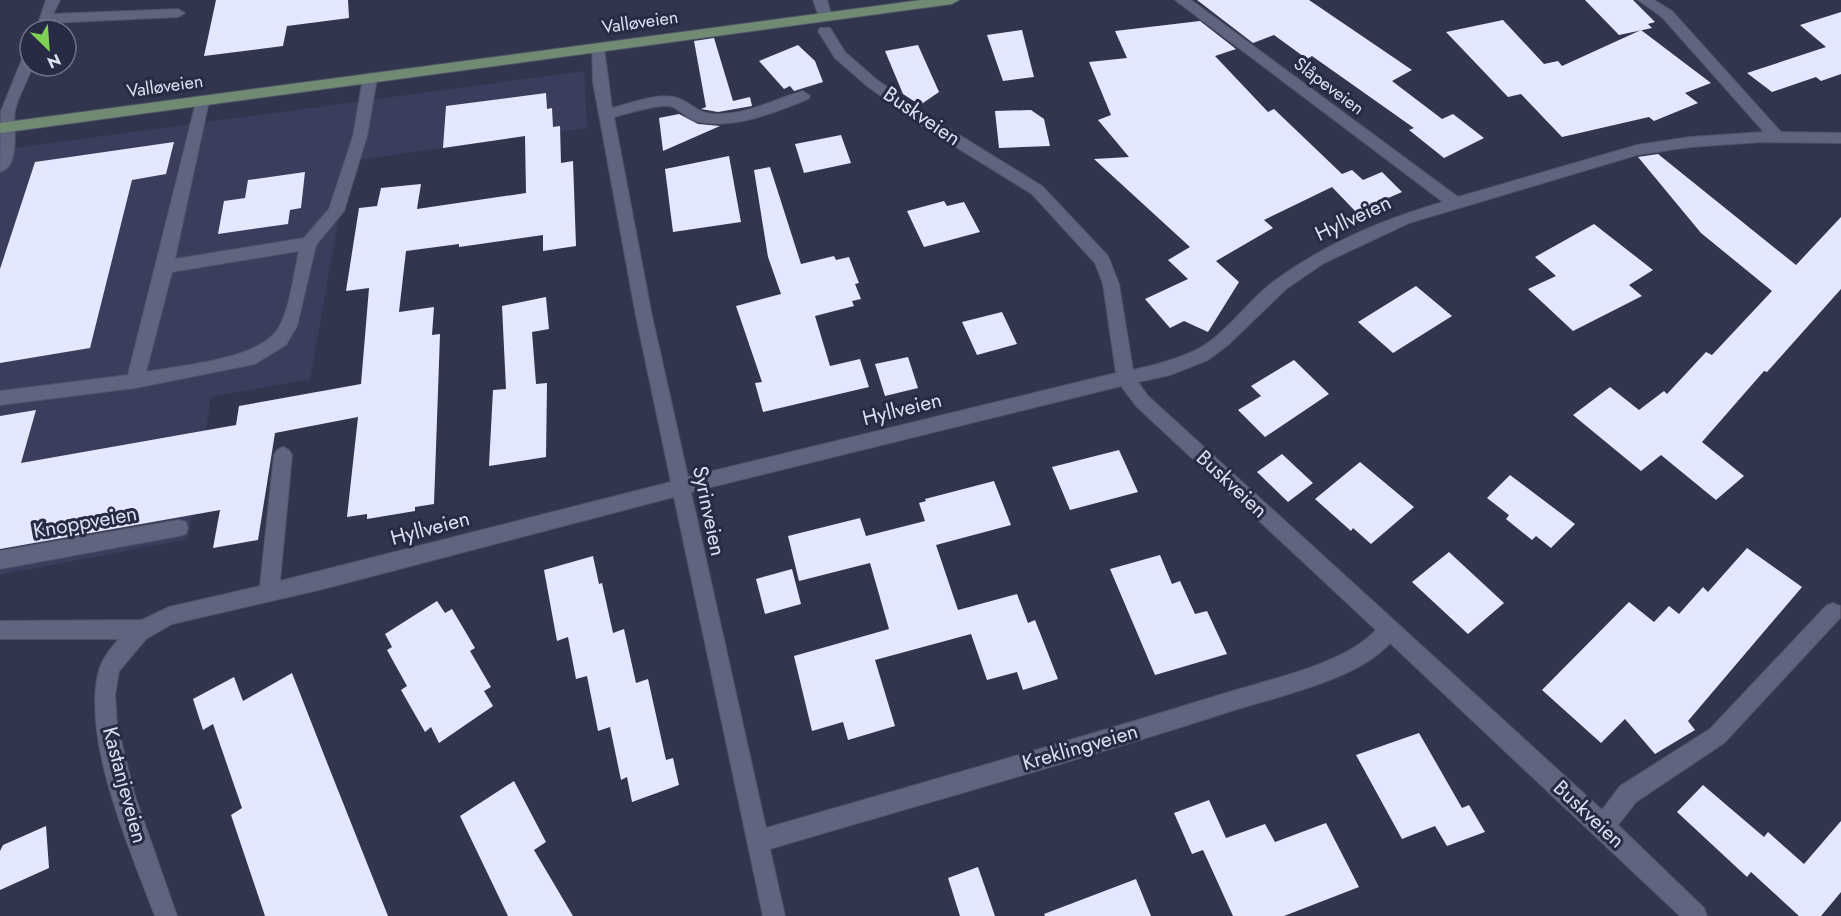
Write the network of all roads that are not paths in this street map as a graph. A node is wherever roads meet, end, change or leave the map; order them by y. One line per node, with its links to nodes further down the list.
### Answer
1 (53, 0): 7 (street)
2 (820, 0): 9 (street, Buskveien)
3 (952, 0): 9 (main road, Valløveien)
4 (1182, 0): 20 (street, Slåpeveien)
5 (1645, 0): 17 (street)
6 (178, 13): 8 (street)
7 (46, 18)
8 (78, 22)
9 (825, 24): 10 (main road, Valløveien); 23 (street, Buskveien)
10 (597, 48): 12 (main road, Valløveien); 15 (street, Syrinveien)
11 (22, 78): 16 (street)
12 (370, 78): 14 (main road, Valløveien); 21 (street)
13 (803, 96): 15 (street)
14 (201, 101): 16 (main road, Valløveien); 22 (street)
15 (606, 114): 27 (street, Syrinveien)
16 (4, 127): 19 (street)
17 (1777, 137): 18 (street, Hyllveien); 20 (street, Hyllveien)
18 (1841, 138)
19 (0, 166)
20 (1454, 202): 23 (street, Hyllveien)
21 (309, 243): 22 (street); 24 (street)
22 (165, 267): 24 (street)
23 (1126, 380): 27 (street, Hyllveien); 34 (street, Buskveien)
24 (135, 381): 25 (street)
25 (0, 398)
26 (283, 455): 30 (street)
27 (681, 487): 30 (street, Hyllveien); 36 (street, Syrinveien)
28 (179, 528): 29 (street, Knoppveien)
29 (0, 560)
30 (269, 593): 32 (street, Hyllveien)
31 (1833, 612): 35 (street)
32 (144, 629): 33 (street, Hyllveien); 37 (street, Kastanjeveien)
33 (0, 630)
34 (1389, 630): 35 (street, Buskveien); 36 (street, Kreklingveien)
35 (1603, 826): 39 (street, Buskveien)
36 (759, 841): 38 (street, Syrinveien)
37 (166, 916)
38 (774, 916)
39 (1696, 916)

